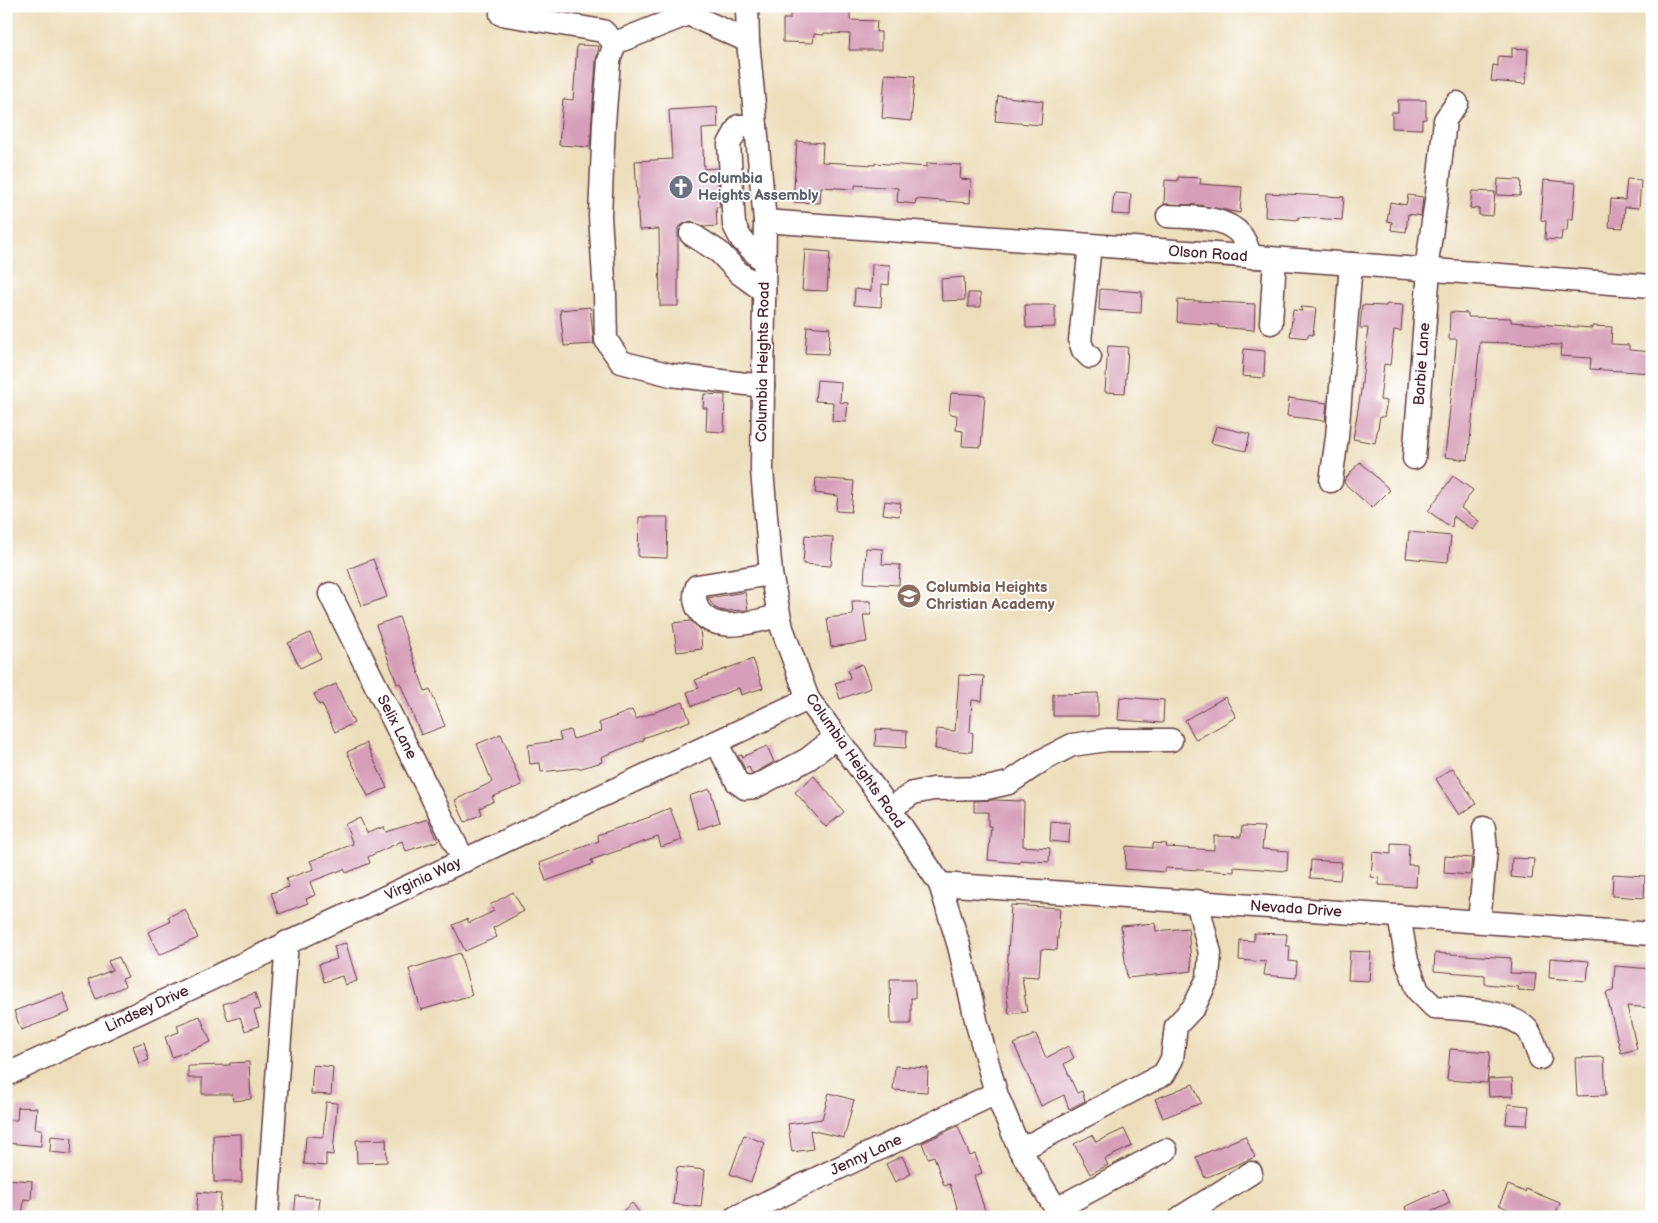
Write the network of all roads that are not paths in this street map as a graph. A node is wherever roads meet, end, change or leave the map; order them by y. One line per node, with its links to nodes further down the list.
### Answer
1 (746, 6): 3 (street, Columbia Heights Road)
2 (501, 14): 4 (street)
3 (748, 41): 4 (street); 6 (street, Columbia Heights Road)
4 (615, 43): 20 (street)
5 (1457, 103): 15 (street, Barbie Lane)
6 (756, 126): 8 (street, Columbia Heights Road); 13 (street)
7 (1168, 216): 11 (street)
8 (765, 222): 10 (street, Olson Road); 13 (street, Columbia Heights Road)
9 (691, 234): 17 (street)
10 (1090, 245): 11 (street, Olson Road); 19 (street)
11 (1251, 257): 12 (street, Olson Road)
12 (1275, 259): 14 (street, Olson Road); 18 (street)
13 (764, 262): 17 (street, Columbia Heights Road)
14 (1351, 264): 15 (street, Olson Road); 22 (street)
15 (1428, 270): 16 (street, Olson Road); 21 (street, Barbie Lane)
16 (1652, 286)
17 (764, 291): 20 (street, Columbia Heights Road)
18 (1271, 323)
19 (1090, 357)
20 (763, 386): 23 (street, Columbia Heights Road)
21 (1414, 458)
22 (1331, 481)
23 (771, 574): 25 (street, Columbia Heights Road); 25 (street)
24 (330, 594): 32 (street, Selix Lane)
25 (779, 616): 26 (street, Columbia Heights Road)
26 (808, 699): 27 (street, Columbia Heights Road); 29 (street, Virginia Way)
27 (836, 738): 29 (street); 30 (street, Columbia Heights Road)
28 (1171, 740): 30 (street)
29 (716, 742): 32 (street, Virginia Way)
30 (890, 809): 33 (street, Columbia Heights Road)
31 (1484, 828): 36 (street)
32 (464, 860): 38 (street, Virginia Way)
33 (940, 884): 34 (street, Nevada Drive); 41 (street, Columbia Heights Road)
34 (1197, 902): 35 (street, Nevada Drive); 42 (street)
35 (1398, 916): 36 (street, Nevada Drive); 39 (street)
36 (1479, 922): 37 (street, Nevada Drive)
37 (1652, 934)
38 (287, 942): 40 (street, Lindsey Drive); 46 (street)
39 (1540, 1058)
40 (6, 1075)
41 (996, 1093): 42 (street, Columbia Heights Road); 47 (street, Jenny Lane)
42 (1020, 1150): 45 (street, Columbia Heights Road)
43 (1166, 1150): 45 (street)
44 (1252, 1173): 48 (street)
45 (1059, 1213)
46 (267, 1217)
47 (736, 1217)
48 (1180, 1217)

